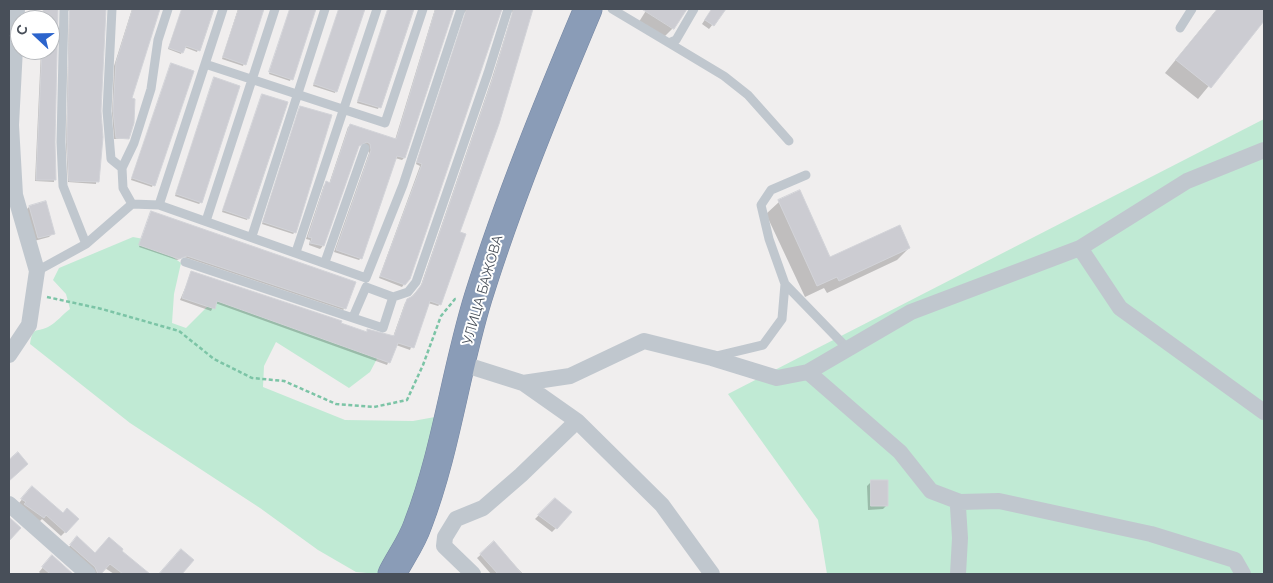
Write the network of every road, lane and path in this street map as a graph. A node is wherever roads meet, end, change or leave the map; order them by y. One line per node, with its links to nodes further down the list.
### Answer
1 (17, 9): 36 (street)
2 (64, 9): 31 (lane)
3 (112, 9): 25 (lane)
4 (168, 9): 25 (lane)
5 (223, 9): 18 (lane)
6 (275, 9): 19 (lane)
7 (325, 9): 20 (lane)
8 (377, 9): 21 (lane)
9 (423, 9): 21 (lane)
10 (461, 9): 37 (lane)
11 (508, 9): 40 (lane)
12 (588, 9): 41 (highway, УЛИЦА БАЖОВА)
13 (612, 9): 17 (lane)
14 (694, 9): 17 (lane)
15 (1192, 9): 16 (lane)
16 (1180, 28)
17 (669, 43): 22 (lane)
18 (205, 64): 19 (lane); 28 (lane)
19 (252, 79): 20 (lane); 29 (lane)
20 (297, 94): 21 (lane); 30 (lane)
21 (344, 109): 33 (lane)
22 (789, 141)
23 (365, 148): 35 (lane)
24 (1264, 150): 32 (street)
25 (122, 168): 27 (lane)
26 (806, 175): 38 (lane)
27 (132, 204): 28 (lane); 31 (lane)
28 (159, 204): 29 (lane)
29 (206, 221): 30 (lane)
30 (252, 236): 33 (lane)
31 (86, 244): 36 (lane)
32 (1080, 248): 43 (street); 49 (street)
33 (296, 252): 35 (lane)
34 (185, 262): 42 (lane)
35 (325, 262): 37 (lane)
36 (37, 271): 39 (street)
37 (366, 282): 40 (lane); 42 (lane)
38 (785, 284): 43 (lane); 45 (lane)
39 (34, 293): 41 (path); 44 (street)
40 (393, 297): 42 (lane)
41 (478, 300): 46 (highway, УЛИЦА БАЖОВА)
42 (353, 317)
43 (848, 350): 47 (street)
44 (9, 355)
45 (712, 358): 47 (street); 48 (street)
46 (463, 364): 48 (street); 54 (highway, УЛИЦА БАЖОВА)
47 (808, 372): 51 (street)
48 (523, 383): 50 (street)
49 (1264, 412)
50 (577, 421): 55 (street); 56 (street)
51 (960, 502): 57 (street); 58 (street)
52 (9, 504): 53 (street)
53 (88, 574)
54 (392, 574)
55 (473, 574)
56 (712, 574)
57 (958, 574)
58 (1243, 574)

